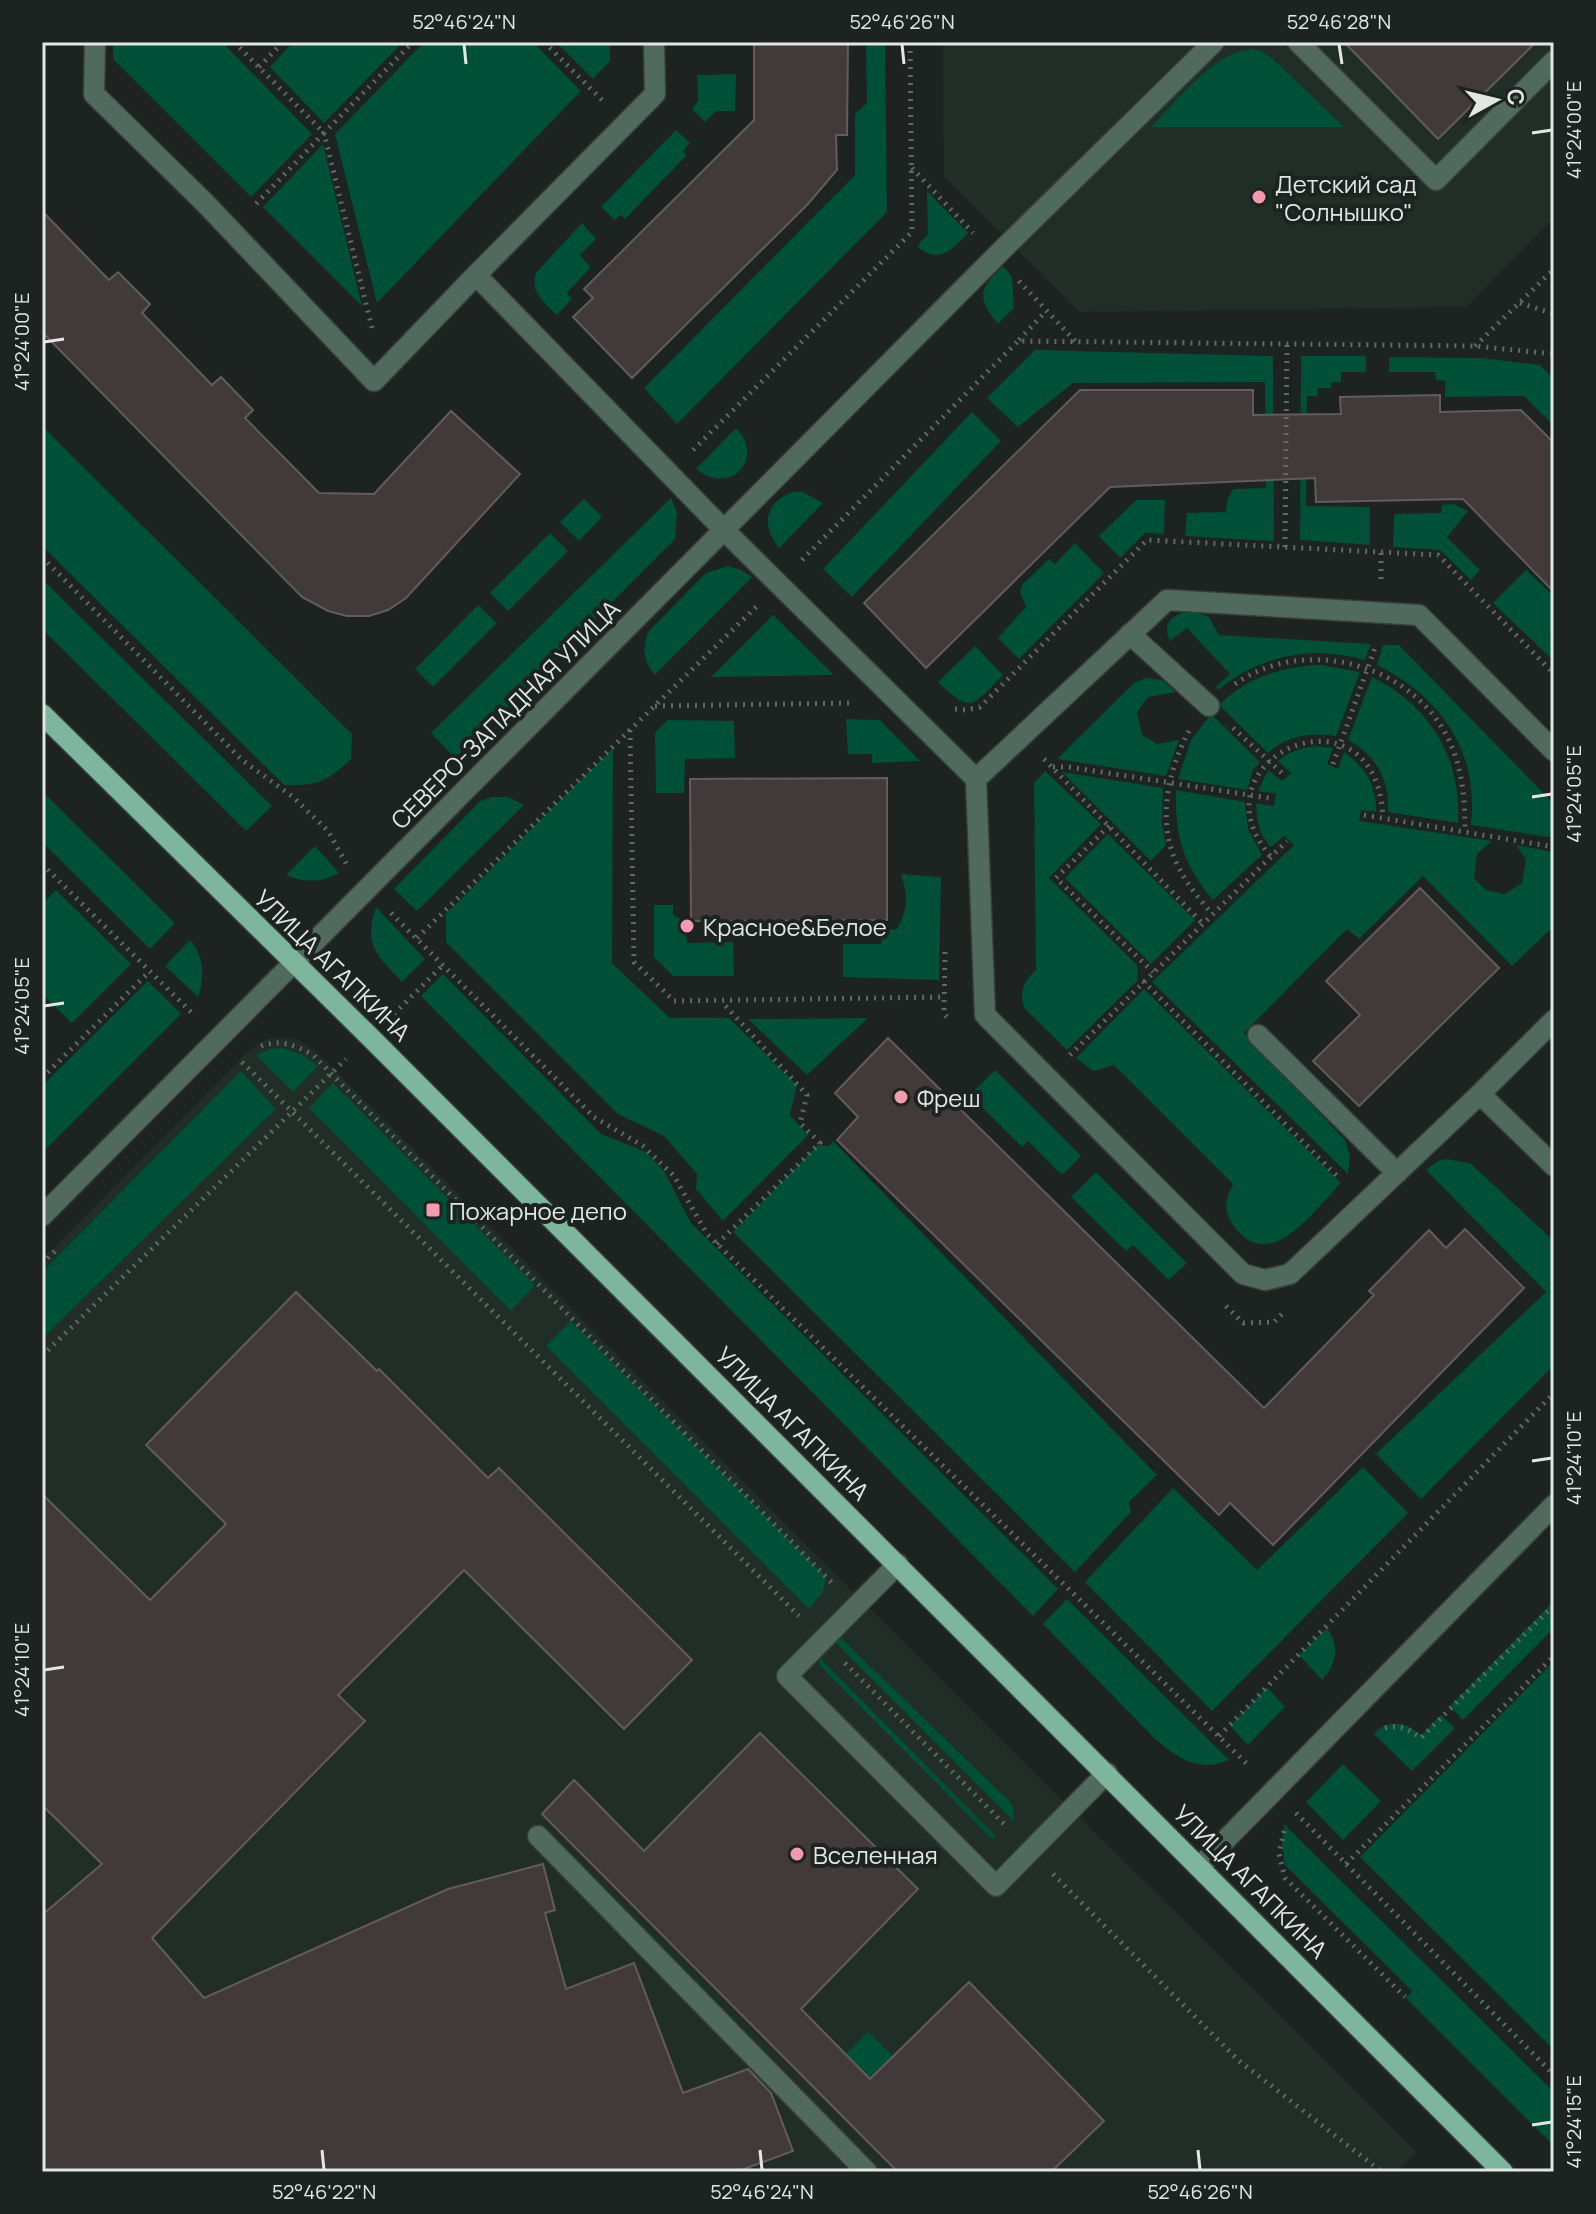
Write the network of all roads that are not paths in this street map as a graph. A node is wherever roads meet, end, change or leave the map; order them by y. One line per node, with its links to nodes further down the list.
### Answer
1 (95, 42): 6 (street)
2 (654, 42): 6 (street)
3 (1214, 42): 7 (street, СЕВЕРО-ЗАПАДНАЯ УЛИЦА)
4 (1298, 42): 5 (street)
5 (1554, 61)
6 (476, 275): 7 (street)
7 (724, 530): 12 (street); 13 (street, СЕВЕРО-ЗАПАДНАЯ УЛИЦА)
8 (1130, 634): 9 (street); 11 (street); 12 (street)
9 (1209, 706)
10 (42, 714): 13 (main road, УЛИЦА АГАПКИНА)
11 (1554, 751)
12 (976, 779): 18 (street)
13 (294, 964): 19 (street, СЕВЕРО-ЗАПАДНАЯ УЛИЦА); 21 (main road, УЛИЦА АГАПКИНА)
14 (1554, 1020): 16 (street)
15 (1258, 1035): 18 (street)
16 (1480, 1094): 17 (street); 18 (street)
17 (1554, 1166)
18 (1397, 1173)
19 (42, 1216)
20 (1554, 1505): 24 (street)
21 (898, 1564): 22 (main road, УЛИЦА АГАПКИНА); 22 (street)
22 (1107, 1773): 24 (main road, УЛИЦА АГАПКИНА)
23 (538, 1836): 25 (street)
24 (1200, 1866): 26 (main road, УЛИЦА АГАПКИНА)
25 (867, 2172)
26 (1503, 2172)

